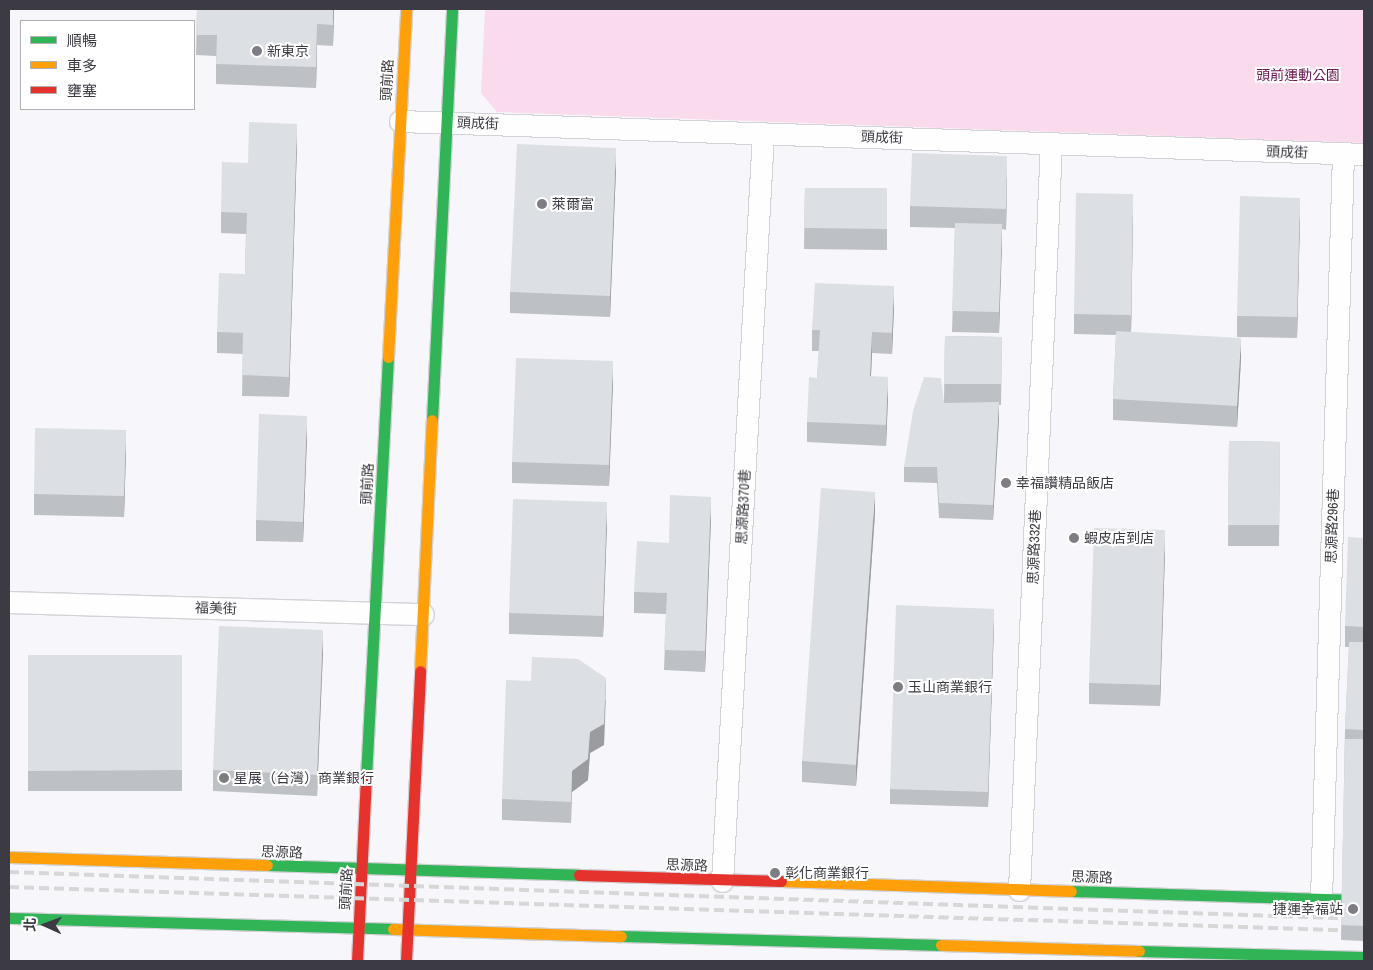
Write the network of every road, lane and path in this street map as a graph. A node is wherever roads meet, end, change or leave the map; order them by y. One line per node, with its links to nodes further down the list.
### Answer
1 (406, 9): 3 (main road, 頭前路)
2 (452, 9): 4 (main road)
3 (400, 121): 4 (street, 頭成街); 9 (main road, 頭前路)
4 (446, 122): 5 (street, 頭成街); 10 (main road)
5 (763, 133): 6 (street, 頭成街); 14 (street, 思源路370巷)
6 (1050, 143): 7 (street, 頭成街); 15 (street, 思源路332巷)
7 (1354, 154): 16 (street, 思源路296巷)
8 (9, 602): 9 (street, 福美街)
9 (375, 612): 10 (street, 福美街); 12 (main road, 頭前路)
10 (423, 614): 13 (main road)
11 (9, 858): 12 (main road, 思源路)
12 (362, 870): 13 (main road, 思源路); 19 (main road, 頭前路)
13 (410, 872): 14 (main road, 思源路); 20 (main road)
14 (722, 881): 15 (main road, 思源路)
15 (1019, 890): 16 (main road, 思源路)
16 (1321, 899): 17 (main road, 思源路)
17 (1364, 900)
18 (9, 918): 19 (main road)
19 (359, 928): 20 (main road); 22 (main road, 頭前路)
20 (408, 929): 21 (main road); 23 (main road)
21 (1364, 957)
22 (357, 961)
23 (406, 961)

